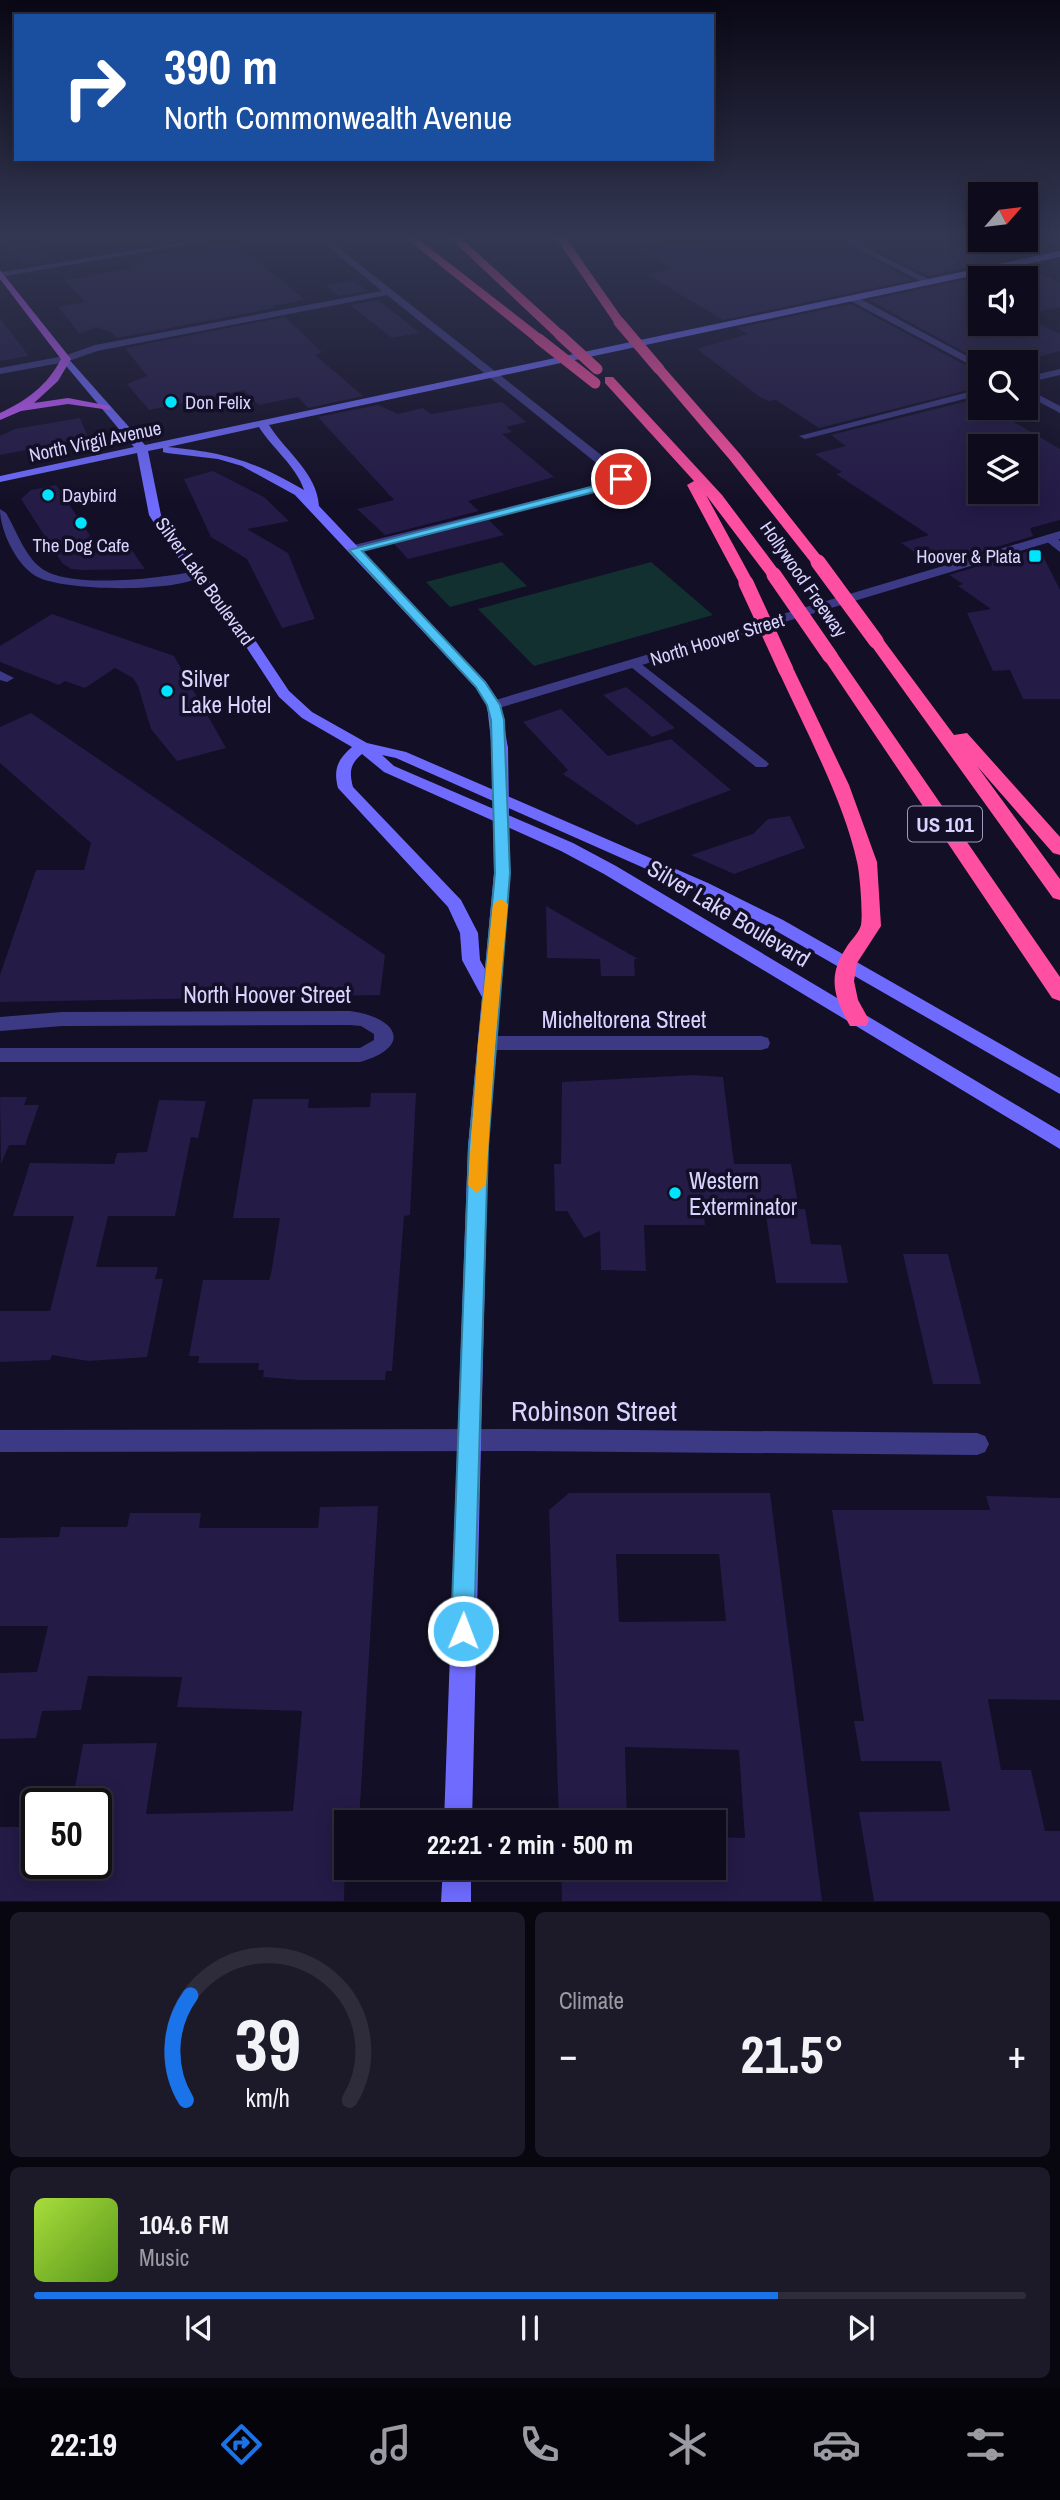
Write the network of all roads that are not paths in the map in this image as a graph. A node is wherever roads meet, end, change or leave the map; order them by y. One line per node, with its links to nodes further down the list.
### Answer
1 (41, 327): 9 (main road)
2 (208, 327): 9 (street)
3 (435, 327): 13 (street)
4 (523, 327): 15 (highway, bridge)
5 (551, 327): 15 (highway, bridge)
6 (623, 327): 32 (highway, Hollywood Freeway / US 101, bridge)
7 (720, 327): 13 (main road, North Virgil Avenue)
8 (905, 327): 10 (street)
9 (66, 359): 11 (street); 18 (main road); 19 (main road)
10 (968, 361)
11 (0, 371)
12 (1060, 372): 14 (street)
13 (498, 375): 22 (main road, North Virgil Avenue); 30 (street)
14 (1038, 377)
15 (602, 381): 24 (highway, Hollywood Freeway / US 101)
16 (968, 395): 23 (street)
17 (1038, 398): 20 (street)
18 (19, 408): 19 (main road); 21 (main road)
19 (106, 408): 25 (main road)
20 (1060, 410)
21 (0, 417)
22 (263, 424): 25 (main road, North Virgil Avenue); 27 (main road)
23 (805, 436)
24 (673, 446): 39 (highway, bridge); 40 (highway, Hollywood Freeway / US 101, bridge)
25 (142, 449): 26 (main road, North Virgil Avenue); 27 (main road); 31 (main road, Silver Lake Boulevard)
26 (0, 479)
27 (314, 505): 30 (main road)
28 (0, 513): 31 (street)
29 (1057, 541): 33 (street, North Hoover Street)
30 (354, 550): 34 (main road)
31 (197, 575): 35 (main road, Silver Lake Boulevard)
32 (876, 641): 37 (highway); 38 (highway, Hollywood Freeway / US 101)
33 (636, 664): 34 (street, North Hoover Street); 36 (street)
34 (494, 705): 41 (main road, bridge)
35 (362, 746): 39 (main road, Silver Lake Boulevard); 41 (main road); 42 (main road, Silver Lake Boulevard)
36 (761, 764)
37 (1060, 849)
38 (1060, 893)
39 (847, 963): 42 (highway); 47 (main road, Silver Lake Boulevard)
40 (1060, 993)
41 (491, 997): 44 (main road)
42 (858, 1020): 48 (main road, Silver Lake Boulevard)
43 (0, 1024): 46 (street, North Hoover Street)
44 (486, 1043): 45 (street, Micheltorena Street); 50 (main road)
45 (761, 1043)
46 (0, 1055)
47 (1060, 1087)
48 (1060, 1141)
49 (0, 1441): 50 (street, Robinson Street)
50 (467, 1441): 51 (street, Robinson Street); 52 (main road)
51 (977, 1444)
52 (458, 1810)
53 (457, 1880): 54 (main road)
54 (456, 1902)

